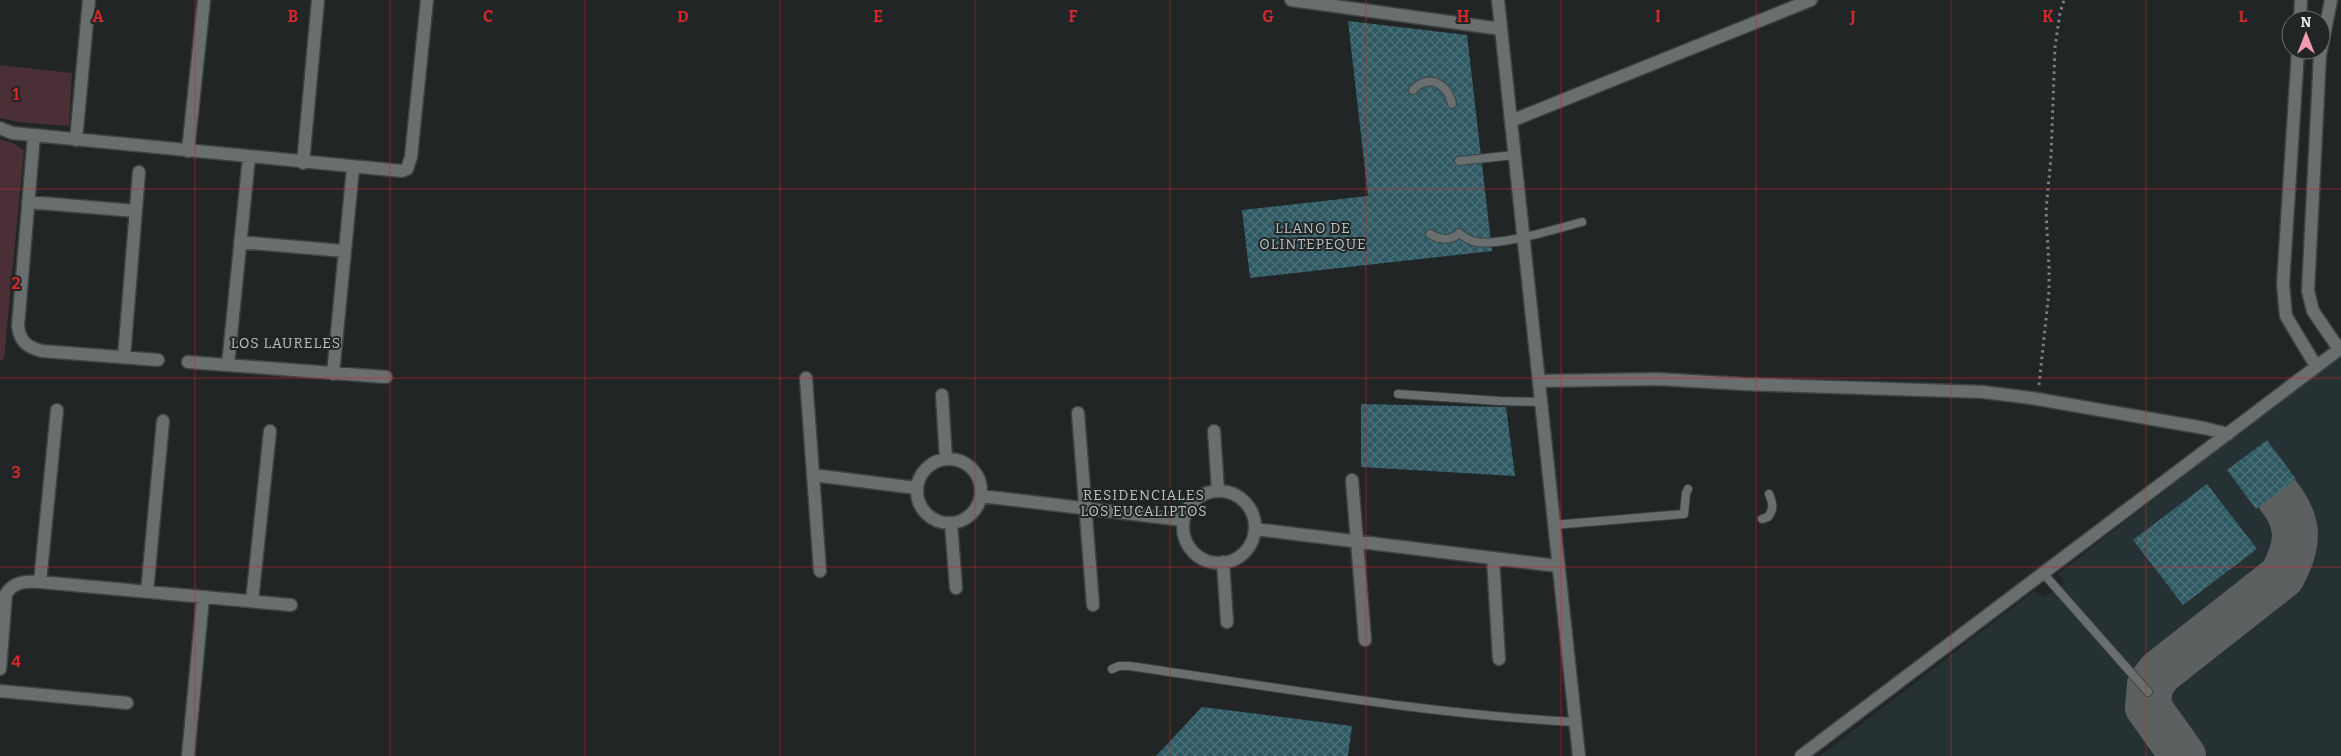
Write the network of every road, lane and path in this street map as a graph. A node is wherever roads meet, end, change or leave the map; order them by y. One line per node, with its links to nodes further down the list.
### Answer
1 (89, 0): 17 (street)
2 (204, 0): 18 (street)
3 (318, 0): 22 (street)
4 (427, 0): 23 (street)
5 (1292, 0): 9 (street)
6 (1498, 0): 9 (street)
7 (1811, 0): 14 (street)
8 (2064, 0): 46 (path)
9 (1501, 29): 14 (street)
10 (2297, 60): 25 (street)
11 (2320, 60): 26 (street)
12 (1413, 90): 13 (lane)
13 (1452, 104)
14 (1511, 121): 19 (street)
15 (0, 128): 16 (street)
16 (34, 135): 17 (street); 27 (street)
17 (76, 140): 18 (street)
18 (188, 151): 20 (street)
19 (1514, 155): 21 (lane); 31 (street)
20 (249, 157): 22 (street); 32 (street)
21 (1459, 161)
22 (303, 163): 23 (street)
23 (353, 168): 33 (street)
24 (139, 172): 28 (street)
25 (2289, 184): 26 (street); 39 (street)
26 (2312, 185): 34 (street)
27 (28, 202): 28 (street); 35 (street)
28 (136, 212): 35 (street)
29 (1582, 222): 31 (lane)
30 (1430, 234): 31 (lane)
31 (1523, 237): 43 (street)
32 (240, 242): 33 (street); 38 (street)
33 (344, 251): 40 (street)
34 (2340, 348): 39 (street)
35 (124, 357): 36 (street)
36 (158, 360)
37 (188, 362): 38 (street)
38 (228, 365): 40 (street)
39 (2316, 366): 53 (street)
40 (333, 374): 41 (street)
41 (386, 378)
42 (806, 378): 55 (street)
43 (1539, 381): 46 (street); 47 (street)
44 (1398, 394): 47 (lane)
45 (942, 395): 54 (street)
46 (2037, 399): 53 (street)
47 (1541, 402): 66 (street)
48 (57, 410): 74 (street)
49 (1078, 413): 62 (street)
50 (163, 421): 76 (street)
51 (270, 431): 78 (street)
52 (1214, 431): 59 (street)
53 (2228, 434): 73 (street)
54 (946, 459): 57 (street); 61 (street)
55 (813, 476): 57 (street); 72 (street)
56 (1352, 480): 68 (street)
57 (916, 488): 65 (street)
58 (1688, 489): 66 (lane)
59 (1218, 491): 64 (street); 67 (street)
60 (1769, 494): 63 (lane)
61 (980, 496): 62 (street); 65 (street)
62 (1085, 509): 64 (street); 80 (street)
63 (1762, 519)
64 (1183, 520): 70 (street)
65 (951, 523): 75 (street)
66 (1554, 525): 71 (street)
67 (1255, 529): 68 (street); 70 (street)
68 (1357, 542): 69 (street); 82 (street)
69 (1493, 558): 71 (street); 83 (street)
70 (1223, 562): 81 (street)
71 (1558, 566): 89 (street)
72 (820, 571)
73 (2043, 574): 87 (lane); 92 (street)
74 (40, 582): 76 (street); 84 (street)
75 (956, 588)
76 (147, 592): 77 (street)
77 (203, 597): 78 (street); 90 (street)
78 (252, 601): 79 (street)
79 (291, 605)
80 (1093, 605)
81 (1227, 622)
82 (1365, 640)
83 (1499, 659)
84 (0, 670)
85 (1112, 670): 89 (lane)
86 (0, 691): 88 (street)
87 (2148, 692)
88 (127, 703)
89 (1574, 722): 91 (street)
90 (188, 756)
91 (1578, 756)
92 (1801, 756)

